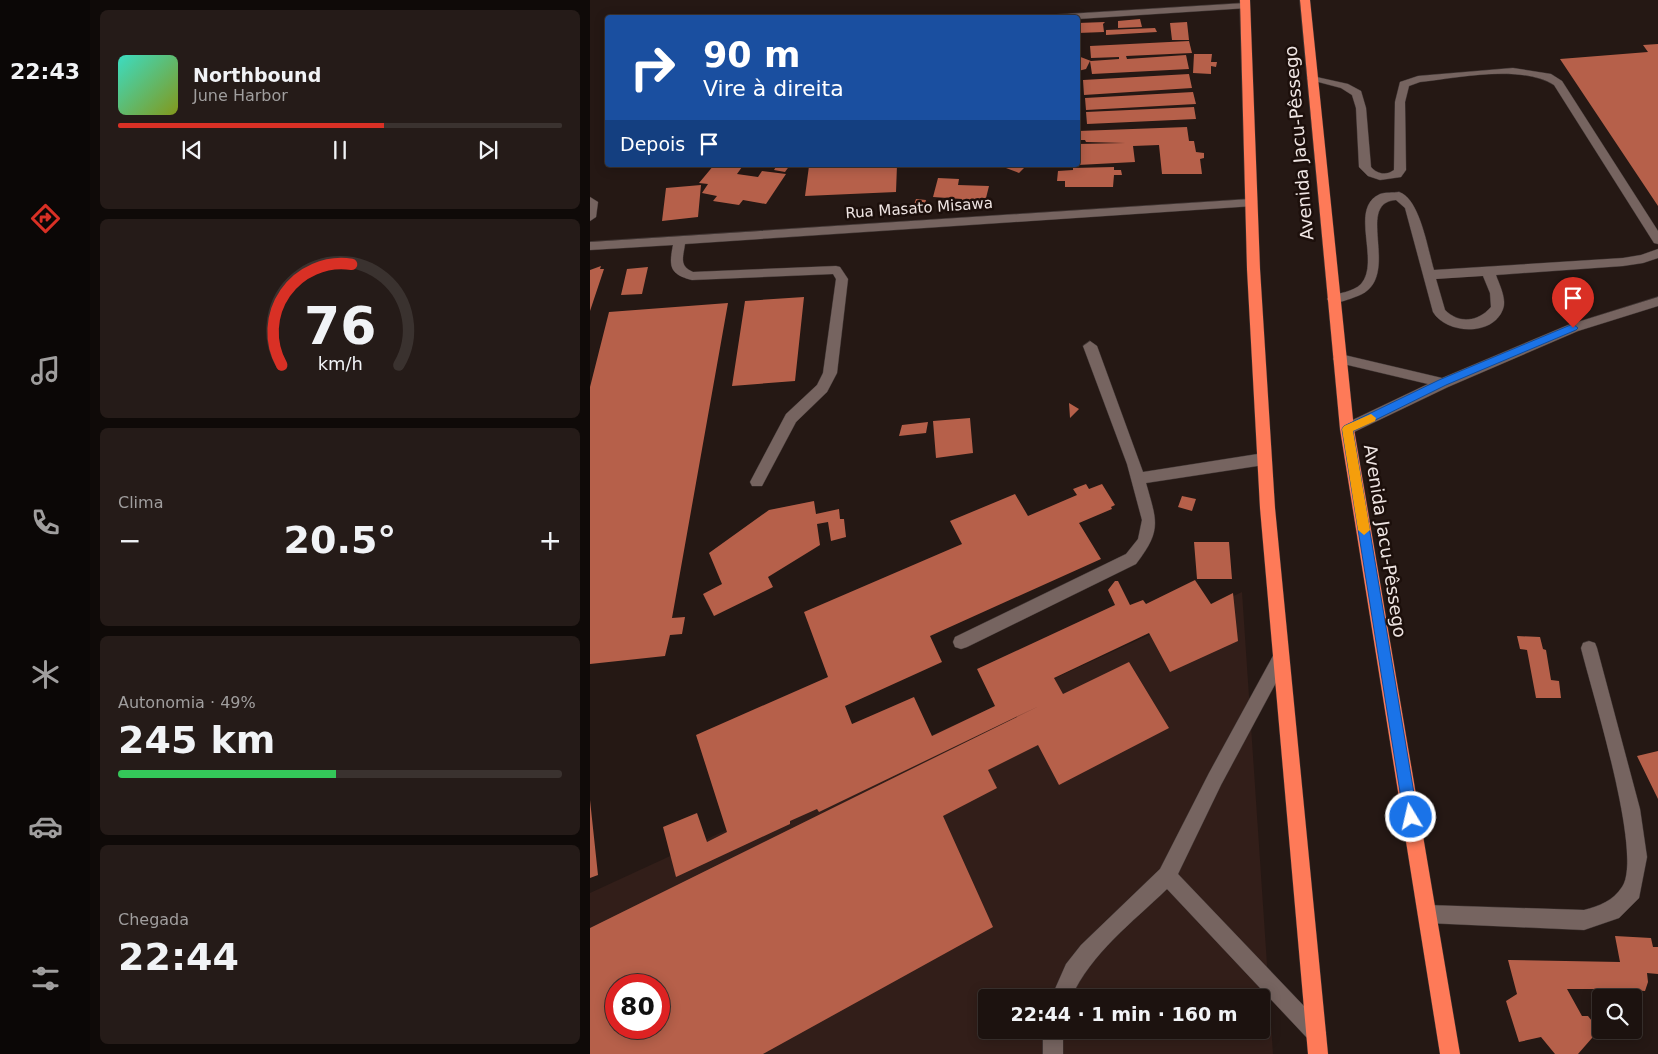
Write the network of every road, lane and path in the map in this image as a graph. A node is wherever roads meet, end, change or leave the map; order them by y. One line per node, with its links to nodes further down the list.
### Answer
1 (1305, 0): 4 (highway, Avenida Jacu-Pêssego)
2 (1245, 3): 3 (street); 6 (highway)
3 (1080, 16)
4 (1312, 79): 9 (street); 14 (highway, Avenida Jacu-Pêssego)
5 (590, 201): 7 (street)
6 (1250, 203): 8 (street, Rua Masato Misawa); 20 (highway)
7 (590, 217)
8 (680, 240): 10 (street, Rua Masato Misawa); 22 (street)
9 (1658, 240)
10 (590, 246)
11 (1658, 254): 12 (street)
12 (1488, 272): 13 (street); 13 (street)
13 (1428, 275): 14 (street)
14 (1334, 299): 17 (highway, Avenida Jacu-Pêssego)
15 (1658, 301): 18 (street)
16 (1090, 346): 21 (street)
17 (1340, 359): 18 (street); 19 (highway, Avenida Jacu-Pêssego)
18 (1443, 383): 19 (street)
19 (1347, 429): 27 (highway, Avenida Jacu-Pêssego)
20 (1264, 459): 21 (street); 25 (highway)
21 (1138, 479): 23 (street)
22 (757, 482)
23 (960, 642)
24 (1589, 648): 27 (street)
25 (1280, 659): 26 (street); 29 (highway)
26 (1167, 876): 28 (street); 29 (street)
27 (1427, 914): 32 (highway, Avenida Jacu-Pêssego)
28 (1065, 989)
29 (1316, 1034): 33 (highway)
30 (1052, 1039): 31 (street)
31 (1050, 1053)
32 (1450, 1053)
33 (1318, 1054)

